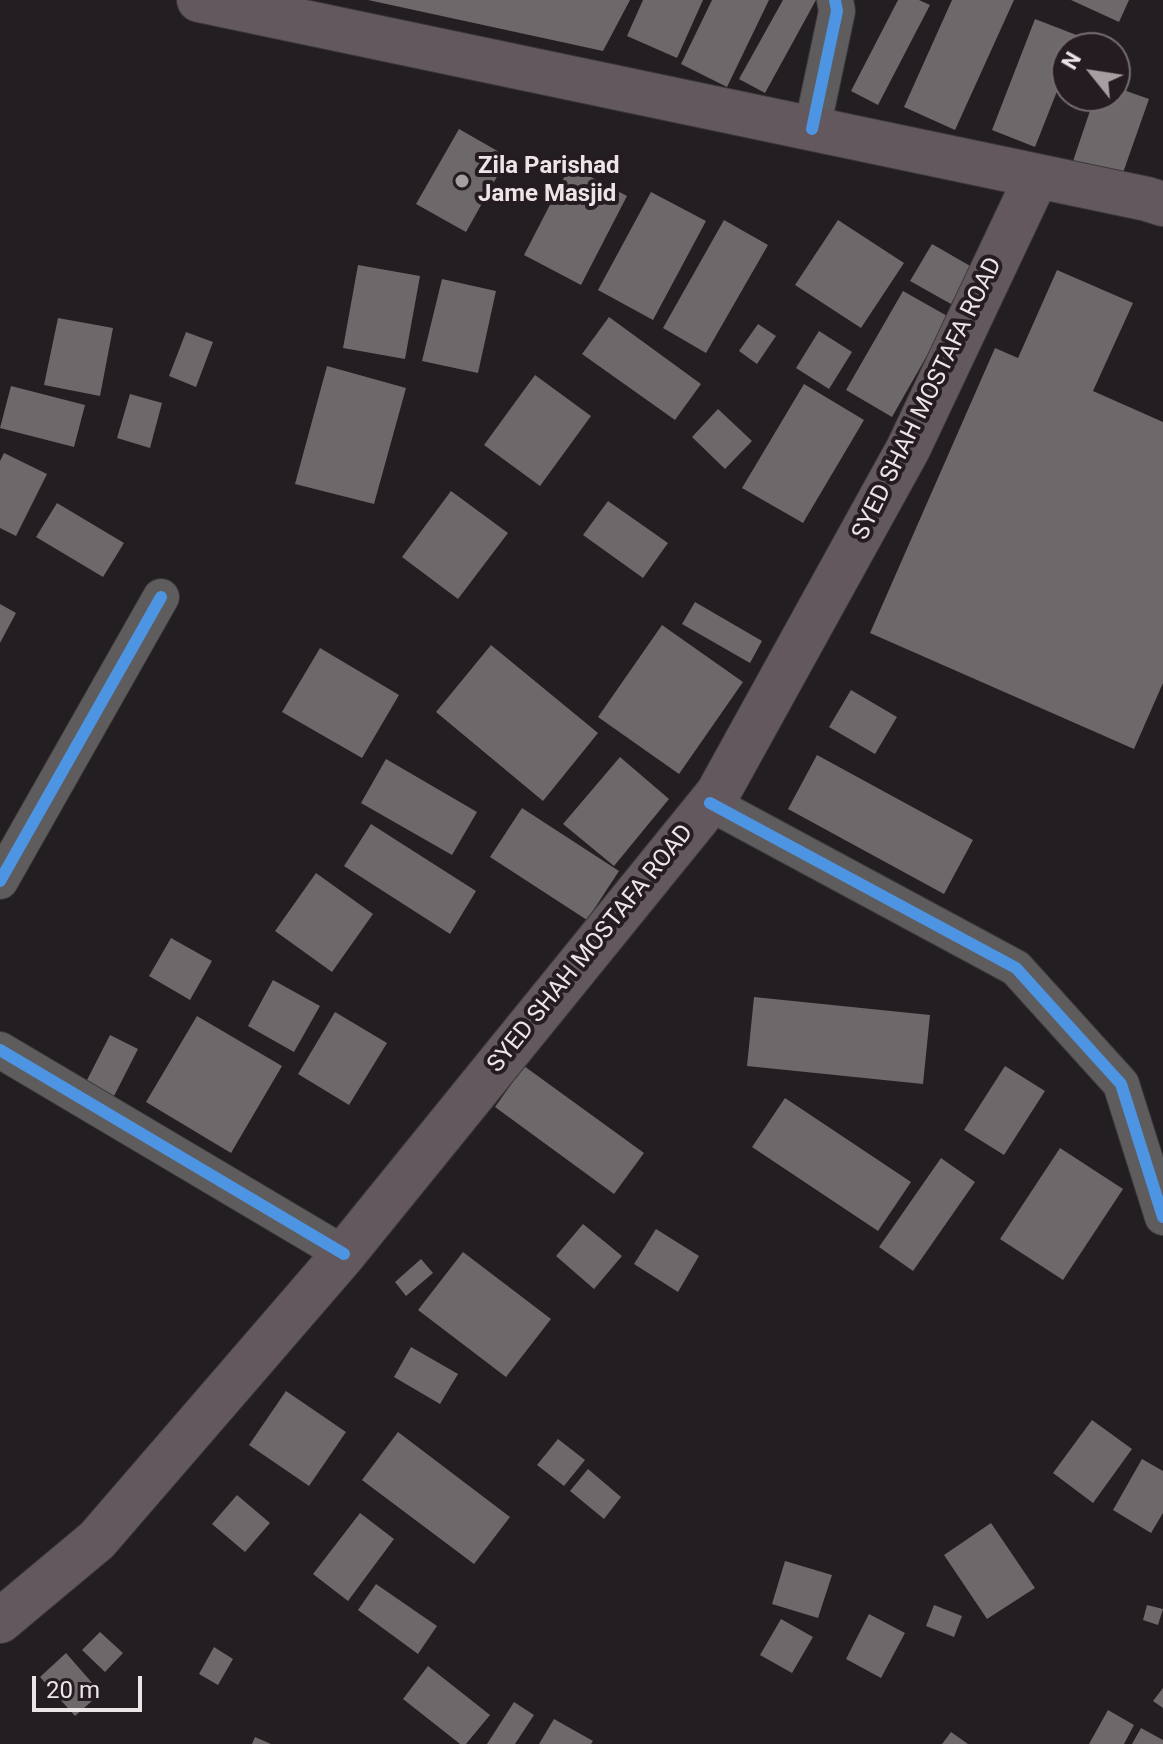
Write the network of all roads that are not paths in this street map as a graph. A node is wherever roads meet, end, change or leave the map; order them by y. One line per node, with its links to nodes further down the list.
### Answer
1 (199, 0): 3 (highway)
2 (835, 0): 3 (street)
3 (812, 129): 4 (highway)
4 (1037, 176): 5 (highway); 7 (highway, SYED SHAH MOSTAFA ROAD)
5 (1163, 204)
6 (161, 597): 8 (street)
7 (710, 803): 10 (street); 11 (highway, SYED SHAH MOSTAFA ROAD)
8 (0, 881)
9 (0, 1050): 11 (street)
10 (1163, 1217)
11 (344, 1254): 12 (highway, SYED SHAH MOSTAFA ROAD)
12 (0, 1621)

